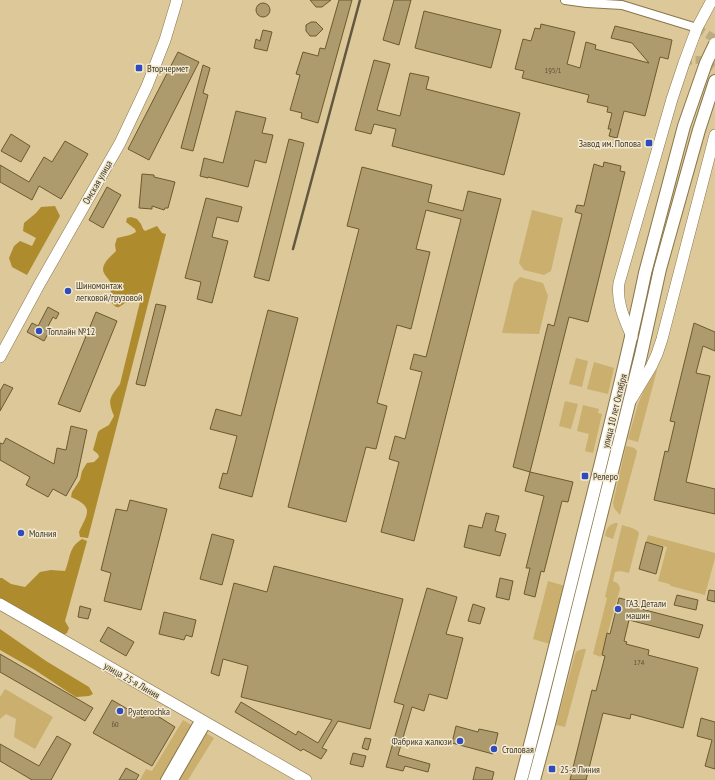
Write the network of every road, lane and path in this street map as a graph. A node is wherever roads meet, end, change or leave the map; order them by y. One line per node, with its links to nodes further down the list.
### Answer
1 (177, 0): 10 (main road, Омская улица)
2 (565, 0): 4 (street)
3 (712, 0): 4 (main road)
4 (697, 28): 8 (main road)
5 (715, 44): 8 (main road, улица 10 лет Октября, bridge)
6 (715, 81): 11 (main road, улица 10 лет Октября)
7 (715, 135): 9 (main road)
8 (632, 337): 18 (main road, улица 10 лет Октября)
9 (657, 354): 11 (main road); 12 (main road)
10 (0, 356)
11 (641, 356): 12 (main road, улица 10 лет Октября)
12 (629, 404): 19 (main road, улица 10 лет Октября)
13 (0, 604): 14 (main road, улица 25-я Линия)
14 (204, 721): 15 (street); 16 (street); 17 (main road, улица 25-я Линия)
15 (165, 780)
16 (174, 780)
17 (306, 780)
18 (521, 780)
19 (534, 780)

